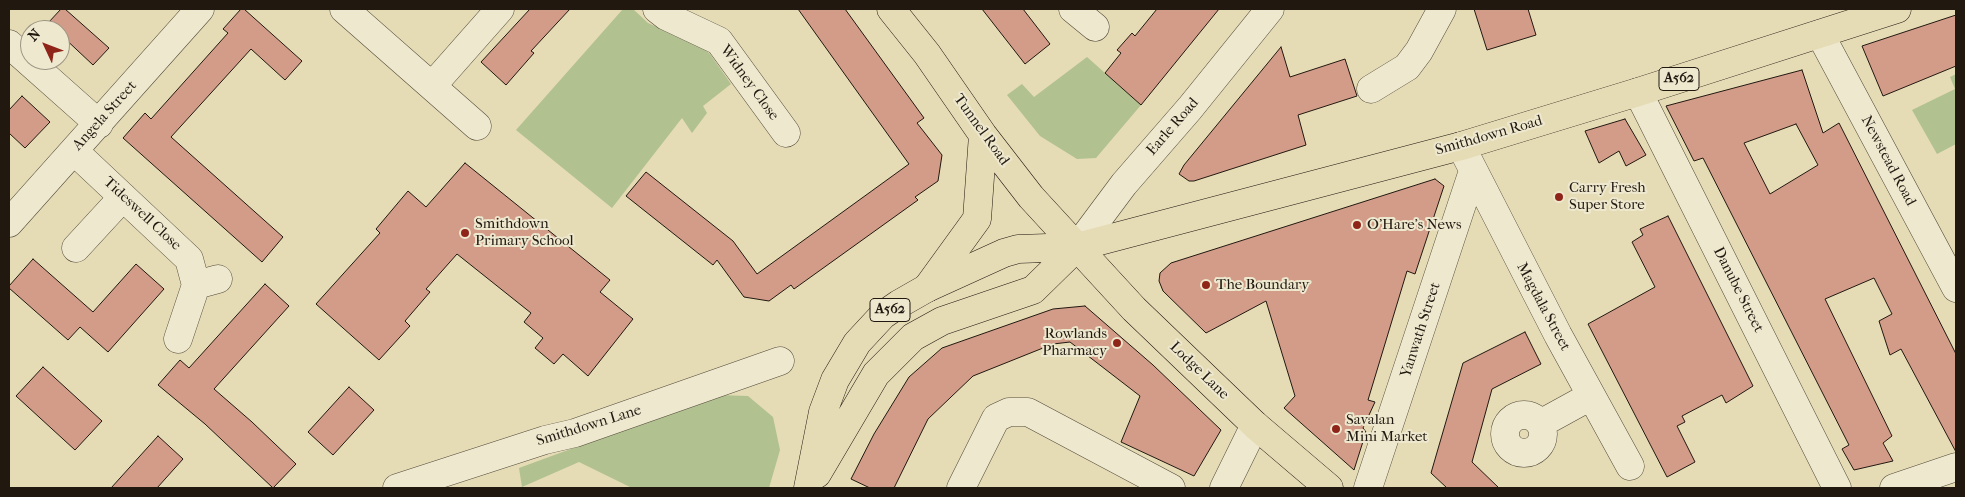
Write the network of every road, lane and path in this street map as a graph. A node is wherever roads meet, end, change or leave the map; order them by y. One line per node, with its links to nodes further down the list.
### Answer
1 (200, 9): 16 (street, Angela Street)
2 (344, 9): 13 (street)
3 (500, 9): 13 (street)
4 (657, 9): 18 (street, Widney Close)
5 (892, 9): 19 (main road, Tunnel Road)
6 (1073, 9): 10 (street)
7 (1270, 9): 25 (street, Earle Road)
8 (1442, 9): 14 (street)
9 (1886, 10): 11 (main road, Smithdown Road / A562)
10 (1095, 27)
11 (1820, 34): 15 (main road, Smithdown Road / A562); 28 (street, Newstead Road)
12 (9, 44): 16 (street)
13 (432, 86): 17 (street)
14 (1371, 89)
15 (1638, 92): 20 (main road, Smithdown Road / A562); 43 (street, Danube Street)
16 (99, 124): 21 (street, Angela Street)
17 (477, 126)
18 (786, 132)
19 (983, 135): 25 (main road, Tunnel Road); 27 (main road)
20 (1461, 146): 22 (street, Magdala Street); 25 (main road, Smithdown Road / A562)
21 (74, 151): 23 (street, Tideswell Close); 24 (street, Angela Street)
22 (1473, 171): 31 (street, Magdala Street); 42 (street, Yanwath Street)
23 (123, 197): 26 (street); 29 (street, Tideswell Close)
24 (9, 223)
25 (1077, 247): 27 (main road, A562); 33 (main road, Lodge Lane); 37 (main road, A562)
26 (76, 248)
27 (927, 288): 37 (main road, A562)
28 (1956, 288)
29 (178, 338)
30 (780, 361): 36 (street, Smithdown Lane)
31 (1591, 396): 32 (street); 34 (street, Magdala Street)
32 (1540, 424)
33 (1254, 425): 40 (street); 41 (main road, Lodge Lane)
34 (1630, 466)
35 (1956, 467): 44 (street)
36 (397, 488)
37 (808, 488)
38 (961, 488): 39 (street)
39 (1170, 488)
40 (1224, 488)
41 (1329, 488)
42 (1368, 488)
43 (1837, 488)
44 (1894, 488)

